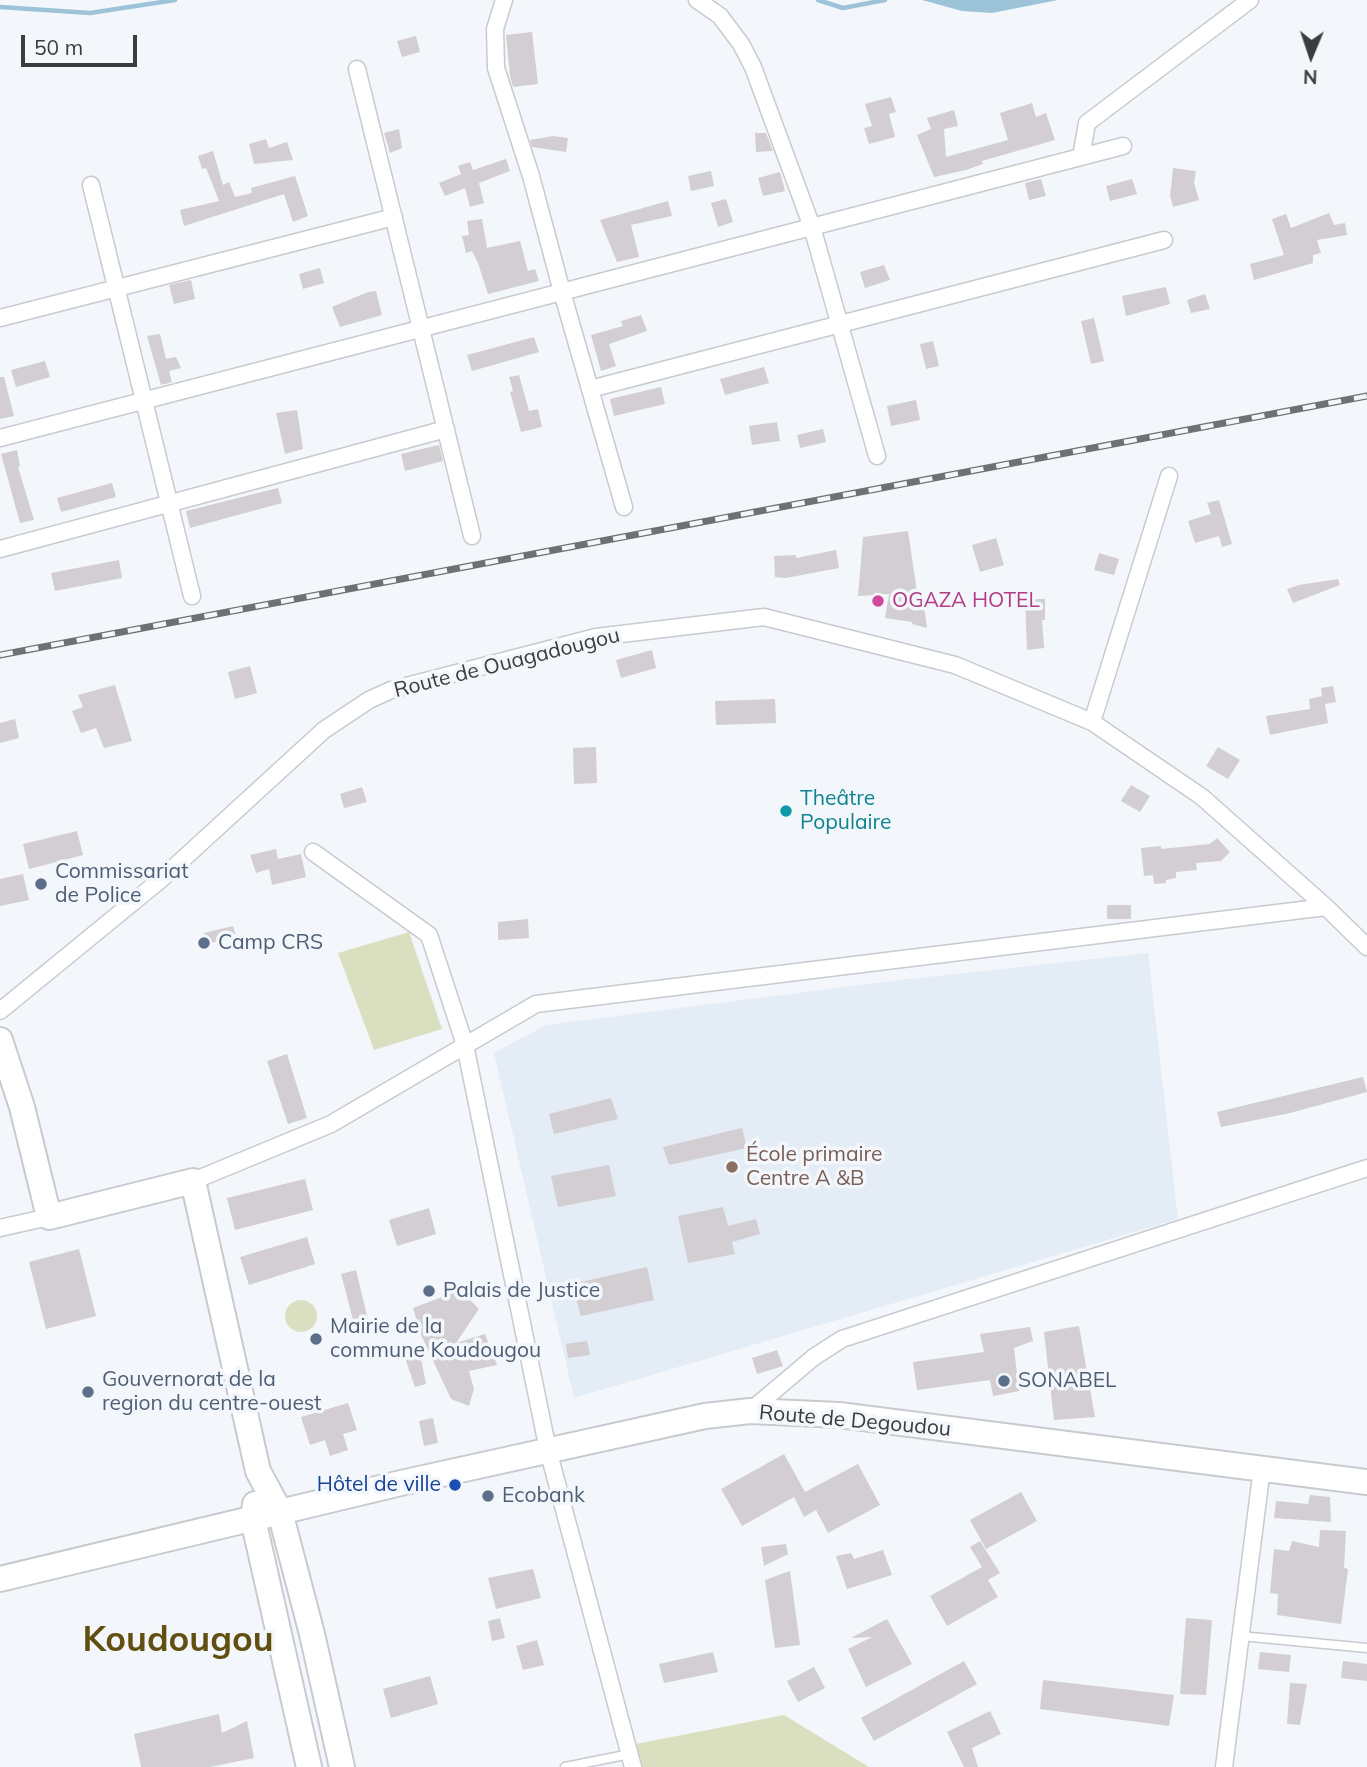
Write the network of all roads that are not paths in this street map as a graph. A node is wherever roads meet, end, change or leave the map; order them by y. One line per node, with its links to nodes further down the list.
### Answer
1 (504, 0): 12 (street)
2 (697, 0): 9 (street)
3 (1250, 0): 6 (street)
4 (358, 69): 8 (street)
5 (1123, 146): 6 (street)
6 (1081, 157): 9 (street)
7 (91, 185): 11 (street)
8 (394, 217): 11 (street); 15 (street)
9 (811, 227): 12 (street); 14 (street)
10 (1164, 240): 14 (street)
11 (117, 288): 13 (street); 17 (street)
12 (562, 292): 15 (street); 16 (street)
13 (0, 318)
14 (839, 324): 16 (street); 20 (street)
15 (421, 329): 17 (street); 18 (street)
16 (590, 389): 23 (street)
17 (144, 401): 19 (street); 22 (street)
18 (446, 429): 22 (street); 24 (street)
19 (0, 438)
20 (877, 457)
21 (1169, 476): 27 (street)
22 (169, 503): 25 (street); 26 (street)
23 (624, 506)
24 (472, 536)
25 (0, 548)
26 (192, 596)
27 (1092, 722): 29 (street, Route de Ouagadougou); 31 (street, Route de Ouagadougou)
28 (313, 852): 33 (street)
29 (1326, 907): 30 (street, Route de Ouagadougou); 33 (street)
30 (1367, 947)
31 (0, 1011)
32 (0, 1040): 36 (main road)
33 (465, 1045): 35 (street); 39 (street)
34 (1367, 1168): 38 (street)
35 (193, 1181): 36 (main road); 42 (main road)
36 (49, 1217): 37 (street)
37 (0, 1228)
38 (750, 1411): 39 (main road, Route de Degoudou); 40 (main road, Route de Degoudou)
39 (548, 1450): 42 (main road, Route de Degoudou); 46 (street)
40 (1262, 1468): 41 (main road, Route de Degoudou); 44 (street)
41 (1367, 1482)
42 (267, 1515): 43 (main road, Route de Degoudou); 47 (main road); 48 (main road)
43 (0, 1579)
44 (1241, 1636): 45 (lane); 50 (street)
45 (1367, 1648)
46 (632, 1760): 49 (lane)
47 (309, 1767)
48 (342, 1767)
49 (565, 1767)
50 (1224, 1767)

